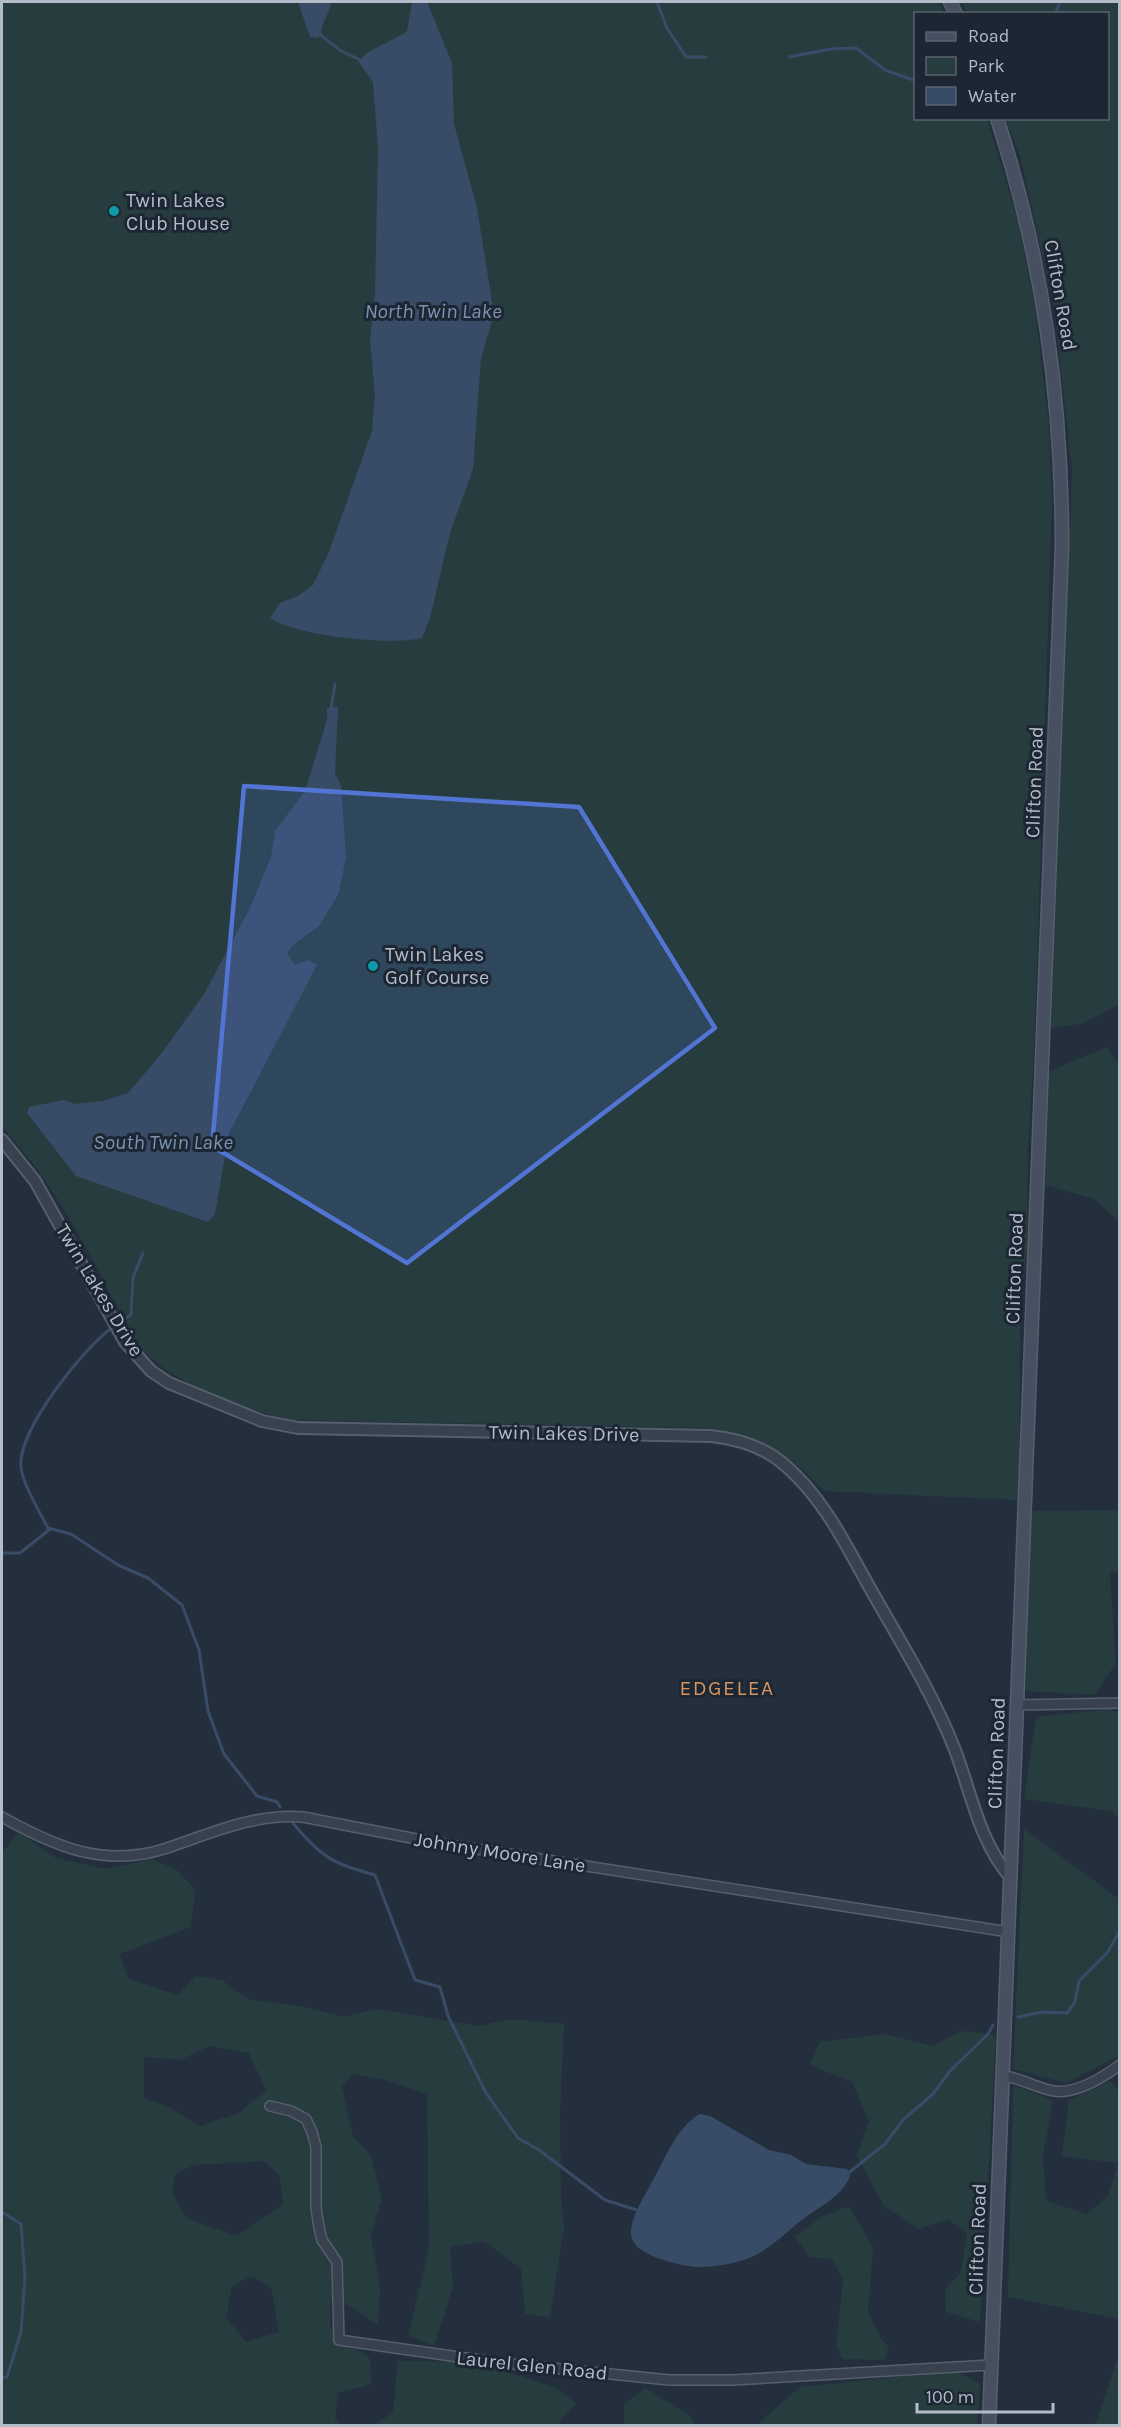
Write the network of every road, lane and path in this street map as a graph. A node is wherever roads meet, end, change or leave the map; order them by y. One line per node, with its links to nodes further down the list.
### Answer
1 (998, 120): 4 (main road, Clifton Road)
2 (2, 1140): 6 (street, Twin Lakes Drive)
3 (1119, 1703): 4 (street)
4 (1018, 1705): 6 (main road, Clifton Road)
5 (2, 1817): 7 (street, Johnny Moore Lane)
6 (1011, 1878): 7 (main road, Clifton Road)
7 (1009, 1932): 9 (main road, Clifton Road)
8 (1119, 2065): 9 (street)
9 (1004, 2076): 11 (main road, Clifton Road)
10 (270, 2106): 11 (street, Laurel Glen Road)
11 (991, 2365): 12 (main road, Clifton Road)
12 (989, 2426)

